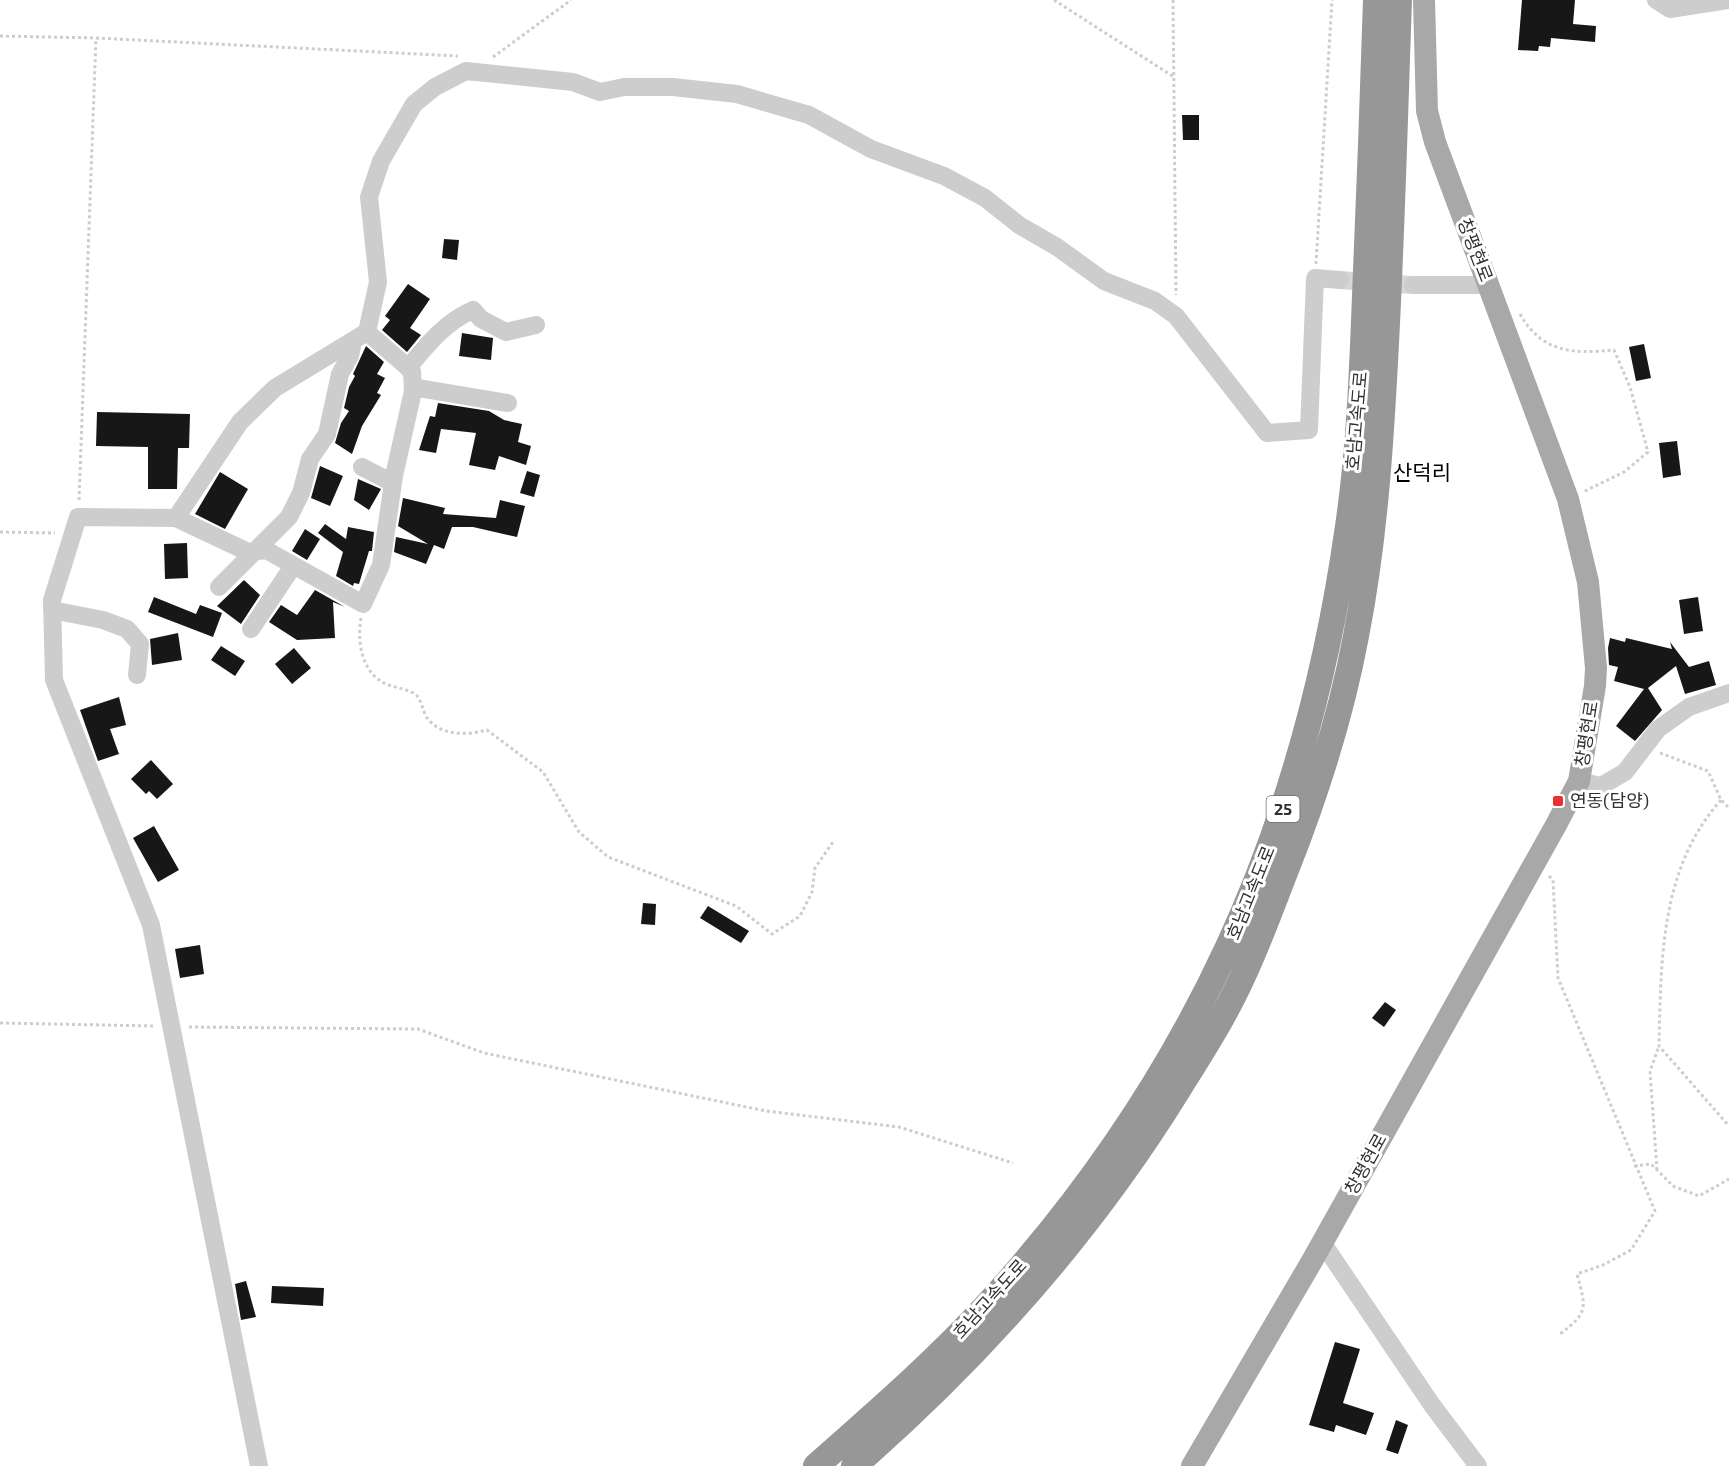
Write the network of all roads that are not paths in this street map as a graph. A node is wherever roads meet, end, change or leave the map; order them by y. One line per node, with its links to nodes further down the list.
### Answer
1 (1377, 0): 27 (highway, 호남고속도로 / 25)
2 (1399, 0): 28 (highway, 호남고속도로 / 25)
3 (1424, 0): 8 (main road, 창평현로)
4 (1656, 0): 5 (street)
5 (1729, 0)
6 (1340, 280): 10 (street)
7 (1413, 285): 8 (street)
8 (1488, 285): 24 (main road, 창평현로)
9 (537, 325): 11 (street)
10 (359, 337): 11 (street); 16 (street); 17 (street)
11 (408, 368): 12 (street)
12 (412, 387): 13 (street); 15 (street)
13 (508, 403)
14 (362, 467): 15 (street)
15 (393, 483): 18 (street)
16 (176, 518): 17 (street); 20 (street)
17 (258, 551): 18 (street); 19 (street)
18 (293, 566): 21 (street)
19 (219, 586)
20 (52, 610): 22 (street); 26 (street)
21 (251, 629)
22 (137, 675)
23 (1729, 693): 24 (street)
24 (1579, 781): 25 (main road, 창평현로)
25 (1322, 1242): 29 (main road, 창평현로); 30 (street)
26 (259, 1466)
27 (816, 1466)
28 (854, 1466)
29 (1192, 1466)
30 (1479, 1466)

